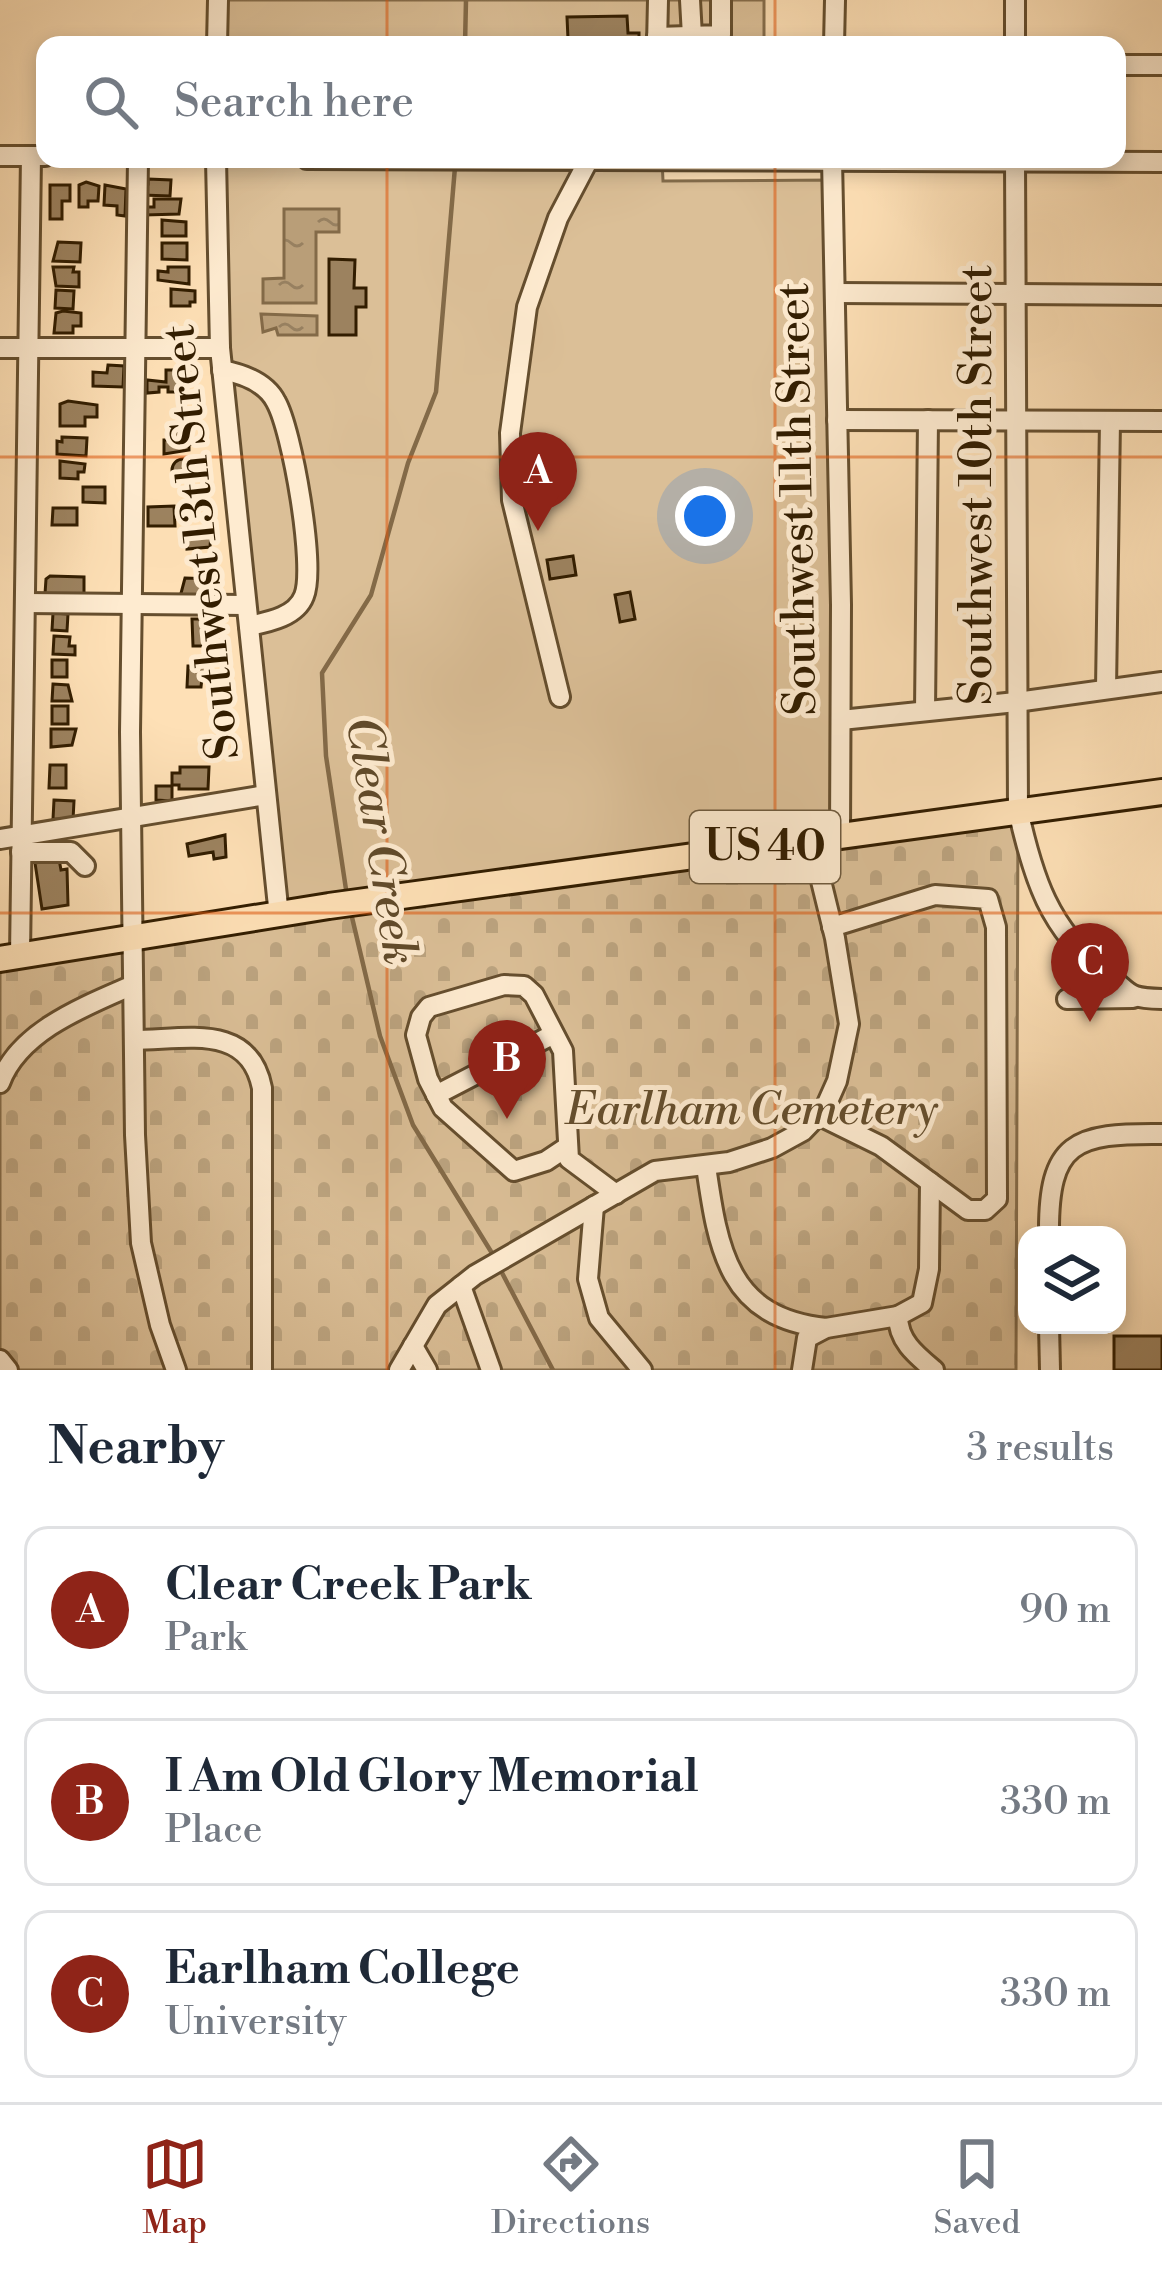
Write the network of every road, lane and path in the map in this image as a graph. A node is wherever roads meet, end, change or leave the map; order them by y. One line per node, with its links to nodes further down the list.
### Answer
1 (218, 0): 7 (street)
2 (658, 0): 8 (street)
3 (690, 0): 9 (street)
4 (721, 0): 9 (street)
5 (835, 0): 10 (street)
6 (1016, 0): 11 (street)
7 (218, 36)
8 (657, 36)
9 (692, 36)
10 (834, 36)
11 (1015, 36)
12 (1126, 65): 13 (street)
13 (1162, 65)
14 (0, 156): 15 (street)
15 (36, 156)
16 (1126, 162): 17 (street)
17 (1162, 162)
18 (37, 168): 28 (street)
19 (138, 168): 29 (street)
20 (215, 168): 30 (street, Southwest 13th Street)
21 (580, 168): 43 (street)
22 (832, 168): 24 (street, Southwest 11th Street)
23 (1015, 168): 25 (street, Southwest 10th Street)
24 (835, 292): 25 (street); 32 (street, Southwest 11th Street)
25 (1016, 294): 26 (street); 34 (street, Southwest 10th Street)
26 (1162, 296)
27 (0, 348): 28 (street)
28 (28, 348): 29 (street); 37 (street)
29 (135, 348): 30 (street); 38 (street)
30 (220, 348): 31 (street, Southwest 13th Street)
31 (222, 370): 39 (street, Southwest 13th Street); 40 (street)
32 (837, 420): 33 (street); 46 (street, Southwest 11th Street)
33 (928, 420): 34 (street); 45 (street)
34 (1016, 420): 35 (street); 44 (street, Southwest 10th Street)
35 (1110, 421): 36 (street); 42 (street)
36 (1162, 421)
37 (25, 603): 38 (street); 54 (street)
38 (134, 604): 39 (street); 50 (street)
39 (246, 605): 40 (street, Southwest 13th Street)
40 (249, 626): 48 (street, Southwest 13th Street)
41 (1162, 682): 42 (street)
42 (1106, 689): 44 (street)
43 (560, 697)
44 (1016, 702): 45 (street); 49 (street, Southwest 10th Street)
45 (925, 711): 46 (street)
46 (841, 719): 51 (street, Southwest 11th Street)
47 (1162, 793): 49 (main road, US 40)
48 (266, 795): 50 (street); 57 (street, Southwest 13th Street)
49 (1018, 810): 51 (main road, US 40); 63 (street, Southwest 10th Street)
50 (133, 817): 54 (street); 60 (street)
51 (840, 836): 53 (main road, US 40)
52 (0, 839): 54 (street)
53 (811, 840): 57 (main road, US 40); 59 (street)
54 (22, 844): 55 (street); 56 (street)
55 (85, 866)
56 (21, 915): 58 (street); 61 (street)
57 (279, 916): 60 (main road, US 40)
58 (0, 917)
59 (832, 928): 70 (street); 74 (street)
60 (134, 938): 61 (main road, US 40); 62 (street)
61 (10, 957)
62 (133, 985): 67 (street); 68 (street)
63 (1133, 998): 64 (street); 65 (street)
64 (1067, 999)
65 (1162, 999)
66 (553, 1034): 69 (street); 69 (street); 72 (street)
67 (134, 1040): 83 (street); 84 (street)
68 (0, 1083)
69 (436, 1095): 72 (street)
70 (818, 1115): 73 (street); 74 (street)
71 (1162, 1134): 77 (street)
72 (567, 1147): 75 (street)
73 (706, 1166): 75 (street); 80 (street)
74 (930, 1182): 79 (street)
75 (616, 1194): 76 (street)
76 (594, 1206): 78 (street); 88 (street)
77 (1049, 1226)
78 (460, 1286): 82 (street); 87 (street)
79 (898, 1316): 80 (street); 90 (street)
80 (826, 1328): 89 (street)
81 (1049, 1334): 91 (street)
82 (413, 1346): 85 (street); 86 (street)
83 (172, 1366)
84 (262, 1370)
85 (399, 1370)
86 (427, 1370)
87 (491, 1370)
88 (642, 1370)
89 (802, 1370)
90 (934, 1370)
91 (1050, 1370)

